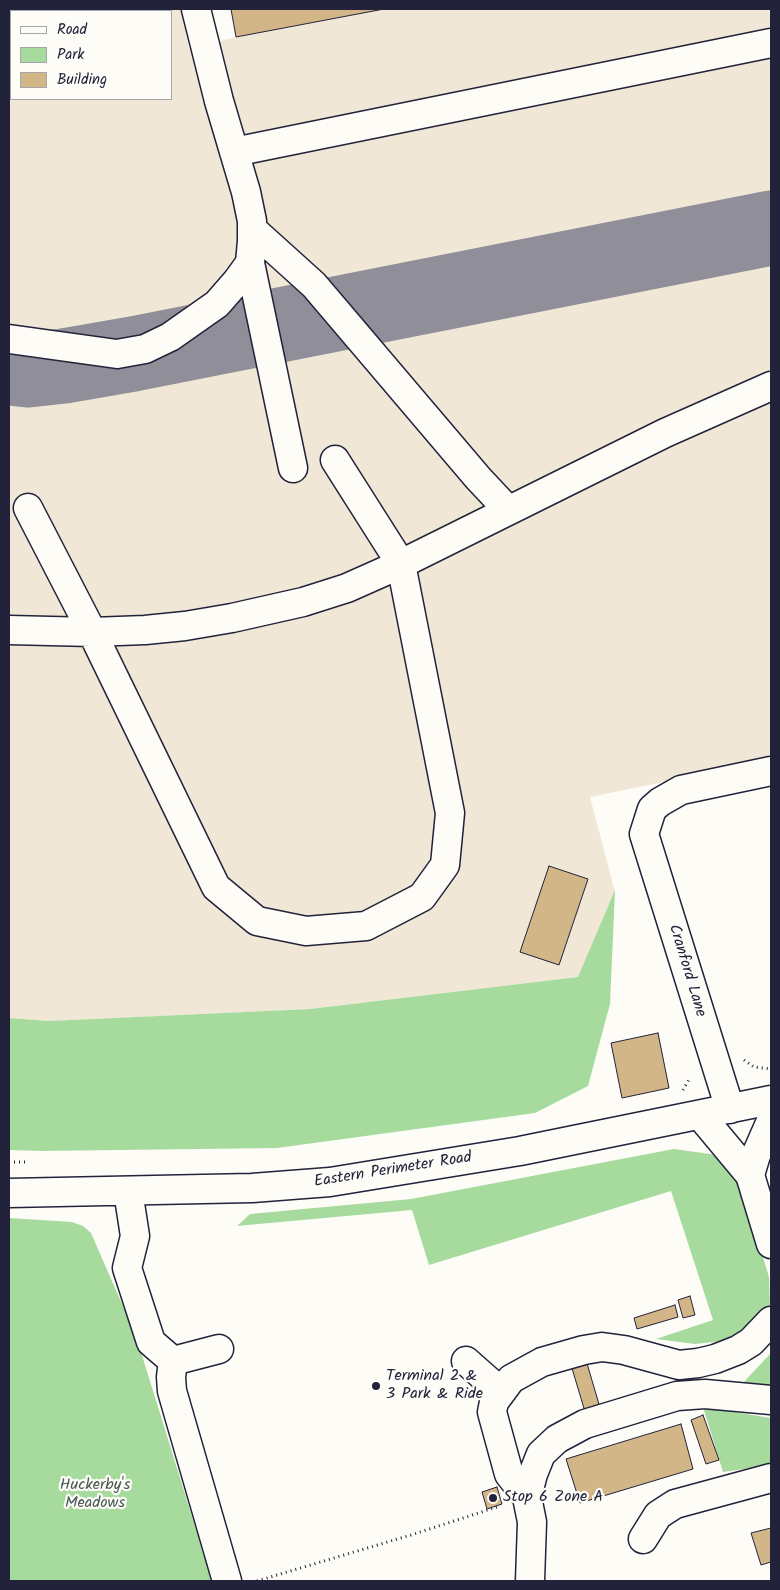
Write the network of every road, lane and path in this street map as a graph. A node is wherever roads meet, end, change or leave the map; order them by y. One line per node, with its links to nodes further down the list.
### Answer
1 (196, 9): 3 (street)
2 (771, 43): 3 (street)
3 (234, 152): 4 (street)
4 (252, 229): 5 (street); 11 (street)
5 (250, 262): 6 (street); 9 (street)
6 (9, 339)
7 (771, 386): 11 (street)
8 (335, 460): 12 (street)
9 (293, 468)
10 (28, 508): 14 (street)
11 (508, 510): 12 (street)
12 (401, 564): 14 (street); 14 (street)
13 (9, 630): 14 (street)
14 (92, 632)
15 (771, 771): 16 (street, Cranford Lane)
16 (712, 1052): 17 (path); 18 (path); 20 (street, Cranford Lane)
17 (771, 1069)
18 (678, 1093)
19 (771, 1100): 20 (street, Eastern Perimeter Road)
20 (730, 1109): 21 (street, Eastern Perimeter Road)
21 (700, 1115): 25 (street); 26 (street, Eastern Perimeter Road)
22 (771, 1121): 25 (street)
23 (9, 1162): 24 (path)
24 (28, 1162)
25 (750, 1175): 28 (street)
26 (128, 1191): 27 (street, Eastern Perimeter Road); 31 (street)
27 (9, 1193)
28 (771, 1244)
29 (771, 1321): 33 (street)
30 (219, 1349): 31 (street)
31 (173, 1361): 39 (street)
32 (466, 1361): 33 (street)
33 (501, 1392): 36 (street)
34 (771, 1400): 36 (street)
35 (771, 1478): 37 (street)
36 (530, 1509): 38 (street); 40 (path)
37 (643, 1538)
38 (526, 1578)
39 (227, 1581)
40 (257, 1581)

